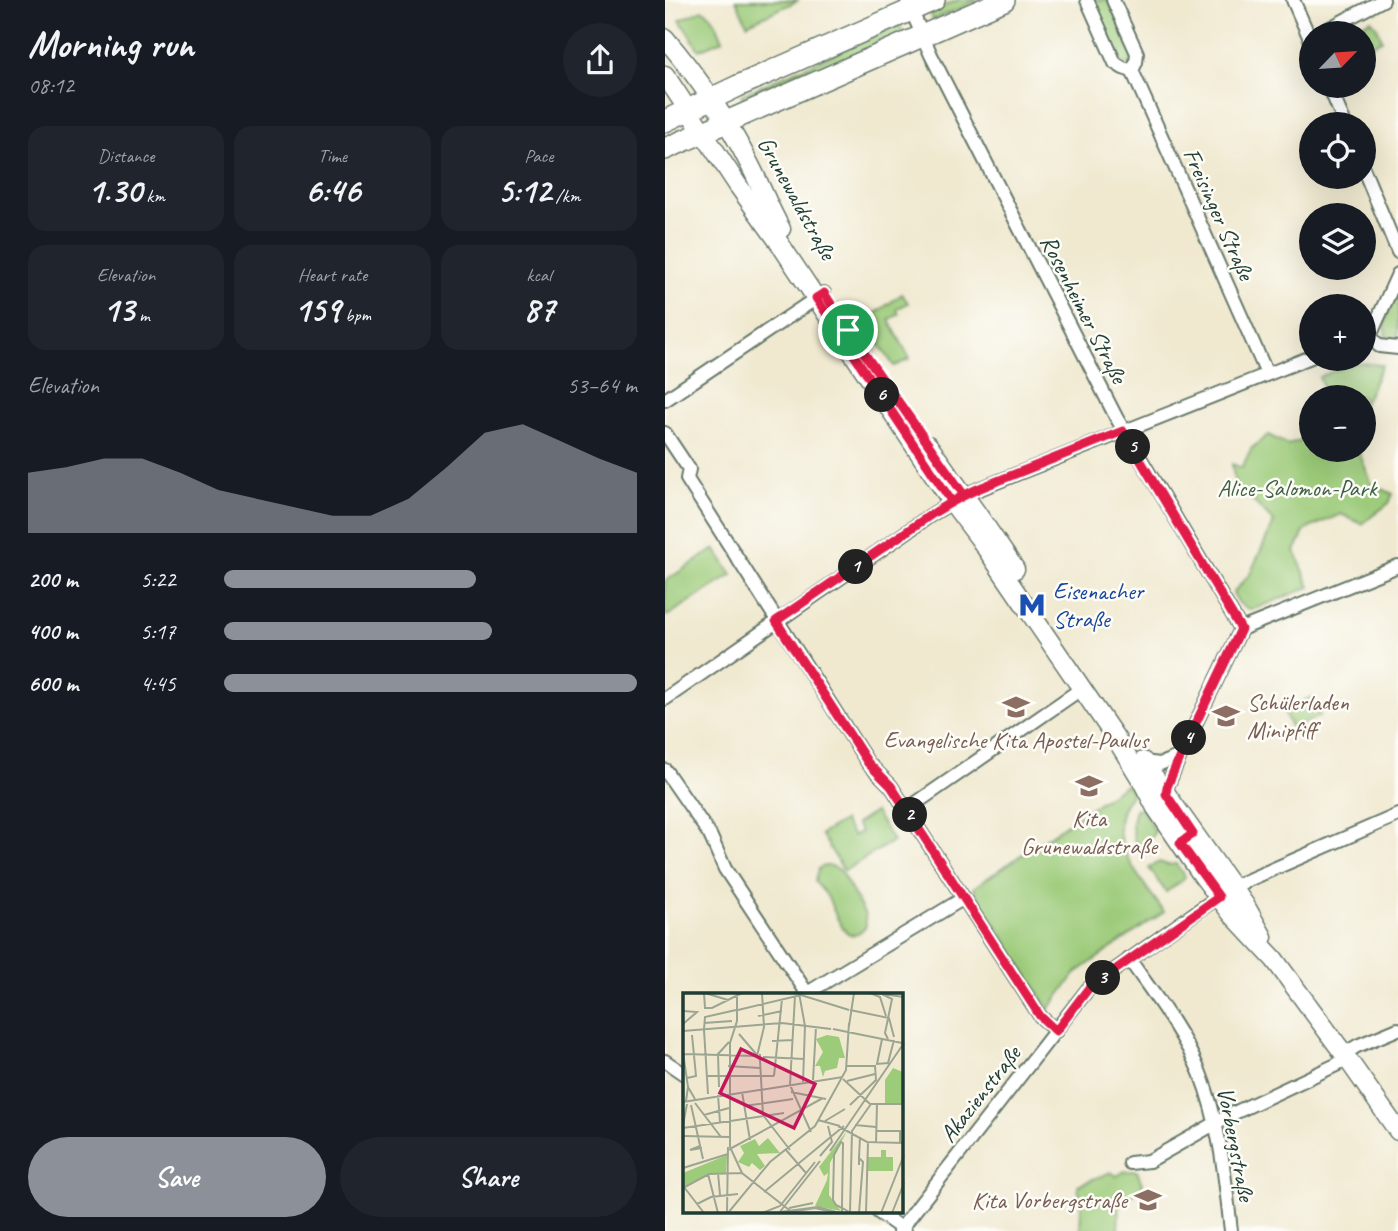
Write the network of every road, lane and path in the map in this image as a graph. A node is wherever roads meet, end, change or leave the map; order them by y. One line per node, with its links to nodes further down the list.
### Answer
1 (934, 0): 7 (main road)
2 (1004, 0): 10 (main road)
3 (1087, 0): 12 (street, Freisinger Straße)
4 (1113, 0): 12 (street, Freisinger Straße)
5 (1293, 0): 8 (street)
6 (1383, 0): 9 (street)
7 (909, 5): 10 (street, Rosenheimer Straße); 14 (main road)
8 (1304, 21)
9 (1344, 21)
10 (923, 36): 17 (main road); 30 (street, Rosenheimer Straße)
11 (665, 38): 14 (main road, Grunewaldstraße)
12 (1132, 71): 28 (street, Freisinger Straße)
13 (665, 75): 15 (main road, Grunewaldstraße)
14 (711, 99): 15 (main road); 17 (main road, Grunewaldstraße)
15 (688, 110): 16 (main road); 18 (main road, Grunewaldstraße)
16 (665, 121)
17 (725, 122): 18 (main road); 23 (main road, Grunewaldstraße)
18 (703, 132): 19 (main road); 23 (main road, Grunewaldstraße)
19 (665, 149)
20 (1372, 189): 21 (street)
21 (1398, 252)
22 (1398, 274): 24 (street)
23 (820, 296): 29 (street); 32 (main road, Grunewaldstraße)
24 (1376, 319)
25 (1376, 344): 26 (street)
26 (1398, 348)
27 (1299, 362): 28 (street)
28 (1267, 374): 30 (street)
29 (665, 400)
30 (1123, 431): 32 (street); 35 (street, Rosenheimer Straße)
31 (665, 433): 34 (street)
32 (958, 498): 34 (street); 36 (main road, Grunewaldstraße); 39 (main road, Grunewaldstraße)
33 (1398, 566): 35 (street)
34 (776, 621): 37 (street); 42 (street)
35 (1241, 629): 38 (street)
36 (1081, 689): 42 (street); 44 (main road, Grunewaldstraße)
37 (665, 699)
38 (1180, 756): 39 (street); 41 (street)
39 (1143, 762): 41 (main road, Grunewaldstraße)
40 (665, 770): 48 (street)
41 (1166, 794): 44 (main road, Grunewaldstraße)
42 (907, 810): 46 (street)
43 (1398, 815): 45 (street, Akazienstraße)
44 (1187, 839): 45 (main road, Grunewaldstraße)
45 (1226, 892): 47 (street, Akazienstraße); 52 (main road, Grunewaldstraße)
46 (964, 898): 49 (street); 51 (street)
47 (1129, 959): 51 (street, Akazienstraße); 55 (street, Vorbergstraße)
48 (804, 993)
49 (807, 993)
50 (1398, 1029): 52 (street)
51 (1056, 1031): 59 (street, Akazienstraße)
52 (1345, 1056): 55 (street); 56 (main road, Grunewaldstraße)
53 (665, 1061): 54 (street)
54 (683, 1072)
55 (1215, 1123): 57 (street); 60 (street, Vorbergstraße)
56 (1398, 1131)
57 (1130, 1163)
58 (881, 1214): 59 (street)
59 (902, 1230)
60 (1231, 1231)

